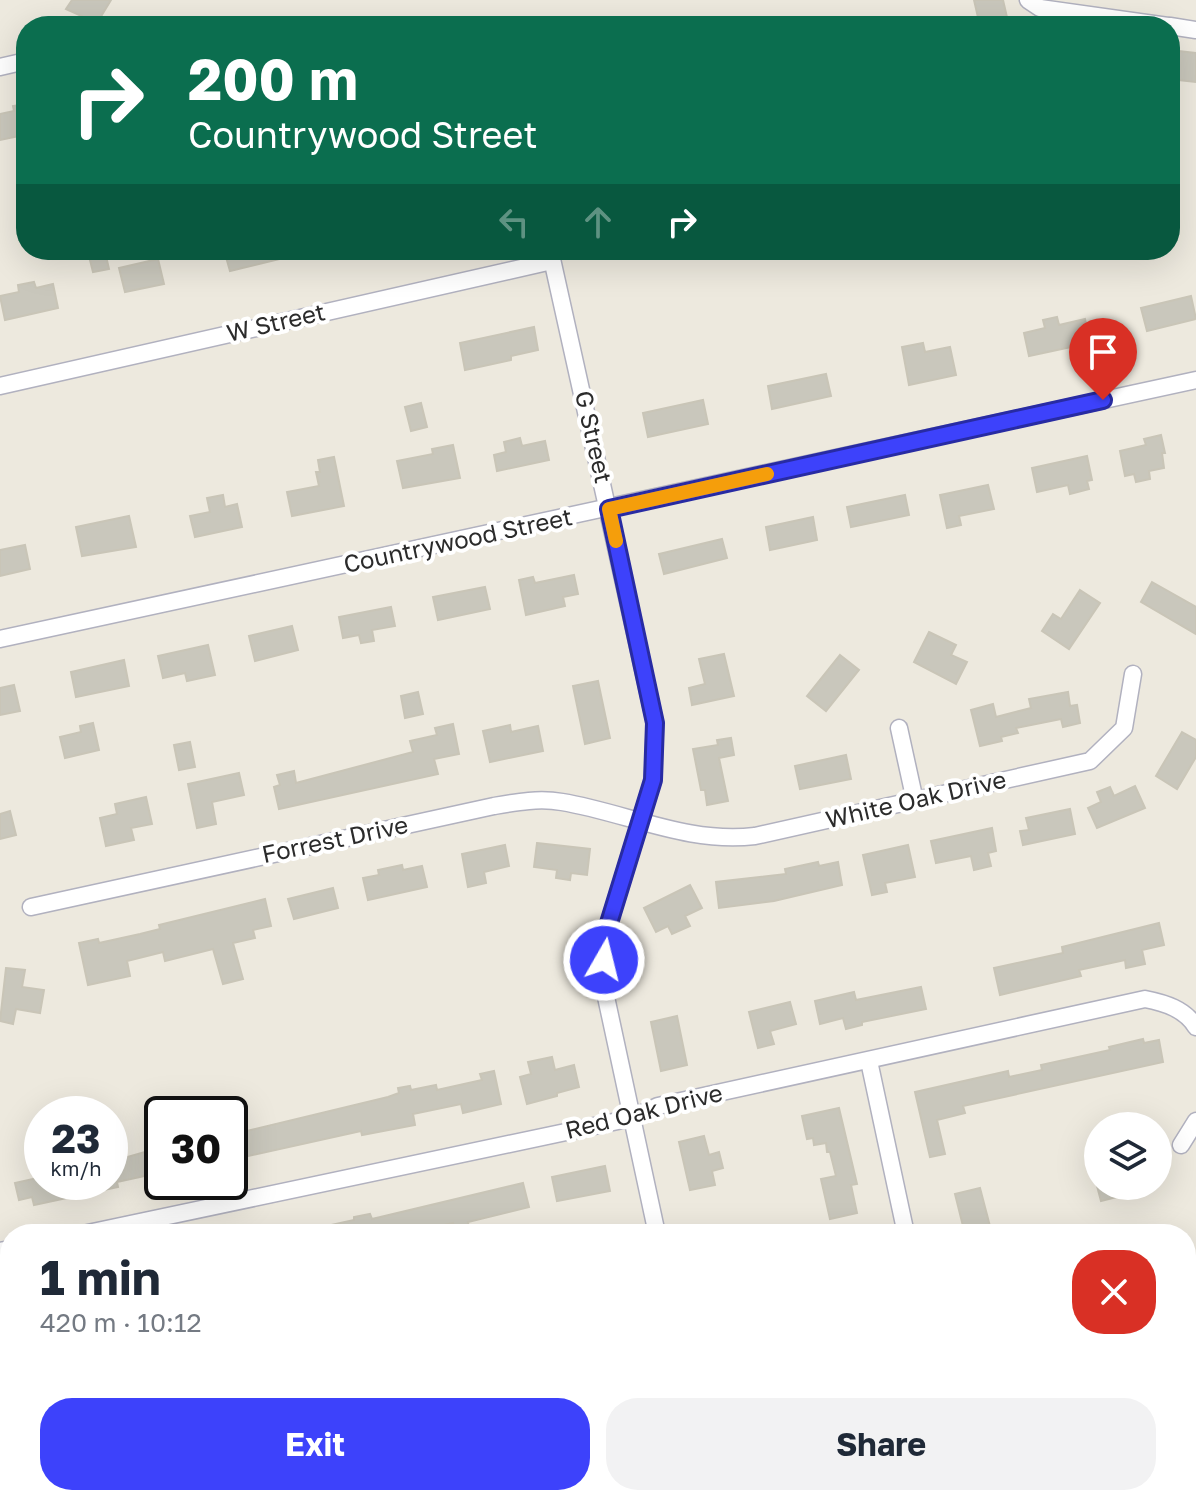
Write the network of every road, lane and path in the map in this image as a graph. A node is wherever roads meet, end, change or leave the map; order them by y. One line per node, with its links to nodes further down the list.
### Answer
1 (1028, 0): 2 (street)
2 (1097, 16)
3 (534, 260): 6 (street, W Street)
4 (552, 260): 7 (street, G Street)
5 (1196, 380): 7 (street, Countrywood Street)
6 (0, 386)
7 (609, 509): 8 (street, Countrywood Street); 12 (street, G Street)
8 (0, 639)
9 (1133, 674): 11 (street, White Oak Drive)
10 (899, 728): 11 (street)
11 (915, 801): 12 (street, White Oak Drive)
12 (640, 823): 13 (street, Forrest Drive); 16 (street, G Street)
13 (31, 907)
14 (1196, 1027): 15 (street, Red Oak Drive)
15 (869, 1061): 16 (street, Red Oak Drive); 21 (street)
16 (632, 1118): 19 (street, Red Oak Drive); 20 (street, G Street)
17 (1196, 1121): 18 (street)
18 (1181, 1145)
19 (130, 1224)
20 (655, 1224)
21 (904, 1224)

